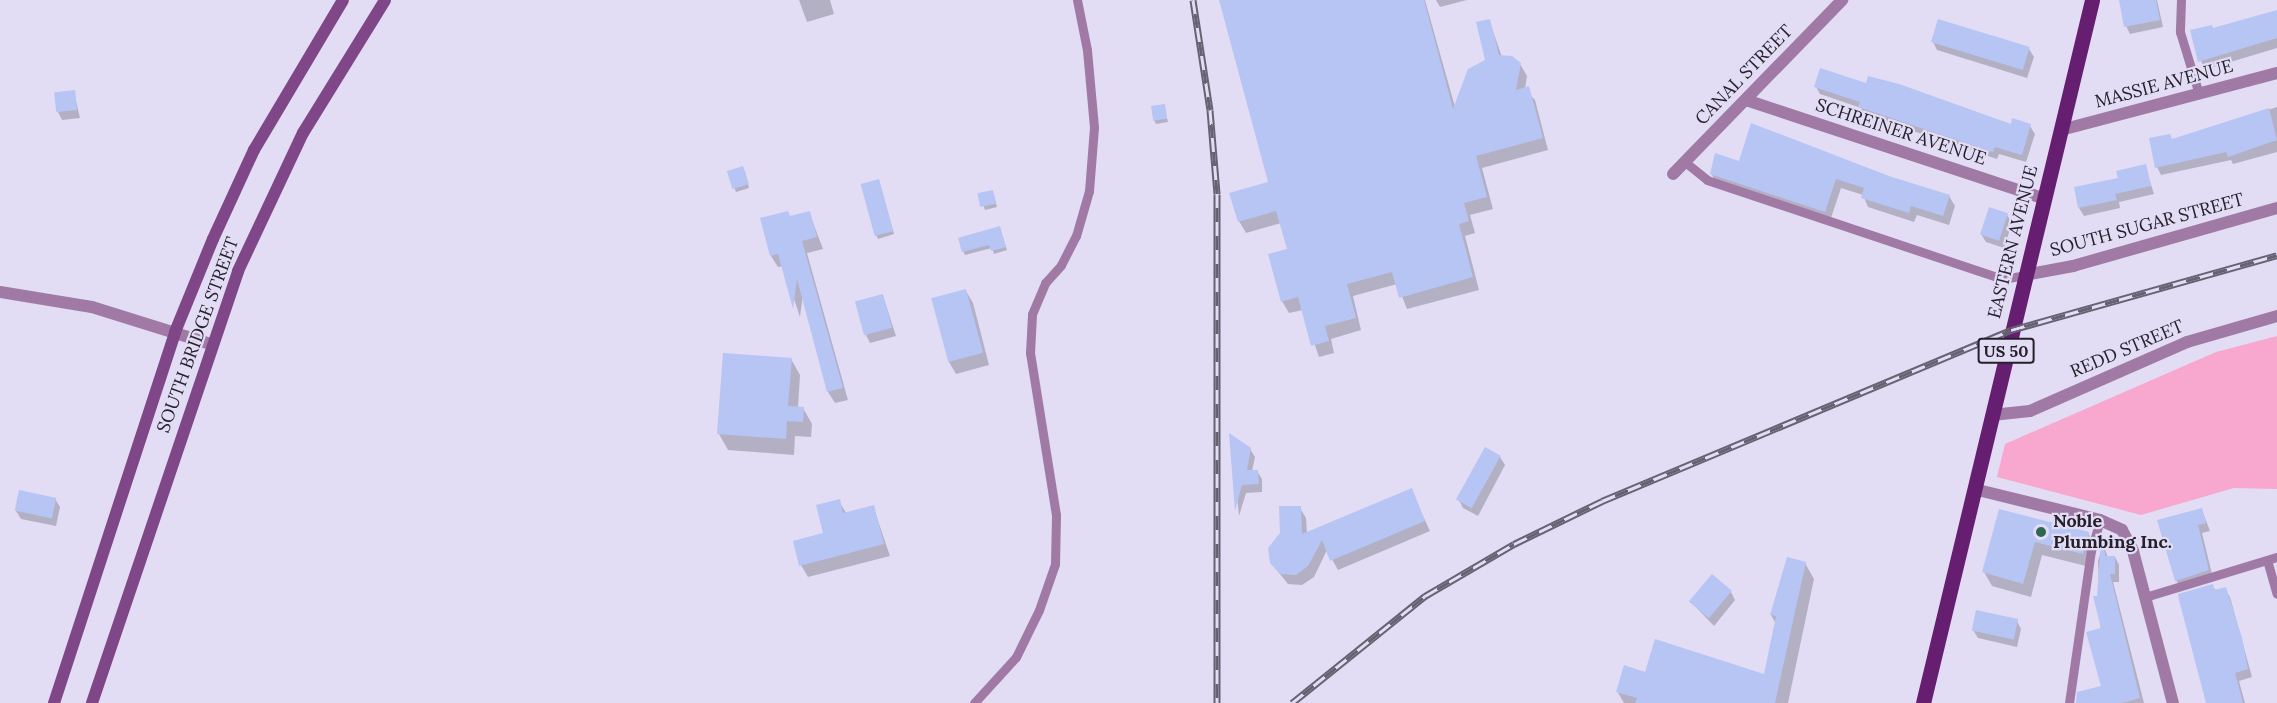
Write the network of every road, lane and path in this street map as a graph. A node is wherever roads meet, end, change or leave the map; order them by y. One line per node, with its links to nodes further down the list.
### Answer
1 (343, 0): 18 (main road, SOUTH BRIDGE STREET)
2 (385, 0): 19 (main road, SOUTH BRIDGE STREET)
3 (1077, 0): 28 (lane)
4 (1842, 0): 9 (street, CANAL STREET)
5 (2092, 0): 10 (main road, EASTERN AVENUE / US 50)
6 (2181, 0): 8 (lane)
7 (2277, 73): 8 (street, MASSIE AVENUE)
8 (2199, 94): 10 (street, MASSIE AVENUE)
9 (1746, 100): 11 (street, CANAL STREET); 13 (street, SCHREINER AVENUE)
10 (2061, 130): 13 (main road, EASTERN AVENUE / US 50)
11 (1685, 162): 12 (street, CANAL STREET); 15 (lane)
12 (1672, 174)
13 (2043, 198): 15 (main road, EASTERN AVENUE / US 50)
14 (2277, 208): 15 (street, SOUTH SUGAR STREET)
15 (2025, 275): 20 (main road, EASTERN AVENUE / US 50)
16 (0, 292): 18 (street)
17 (2277, 316): 20 (street, REDD STREET)
18 (175, 332): 19 (street); 26 (main road, SOUTH BRIDGE STREET)
19 (211, 344): 27 (main road, SOUTH BRIDGE STREET)
20 (1992, 416): 21 (main road, EASTERN AVENUE / US 50)
21 (1974, 489): 22 (street); 29 (main road, EASTERN AVENUE / US 50)
22 (2100, 520): 25 (street); 30 (lane)
23 (2272, 558): 24 (lane); 25 (lane)
24 (2277, 594)
25 (2145, 597): 31 (street)
26 (54, 703)
27 (92, 703)
28 (974, 703)
29 (1923, 703)
30 (2069, 703)
31 (2173, 703)

